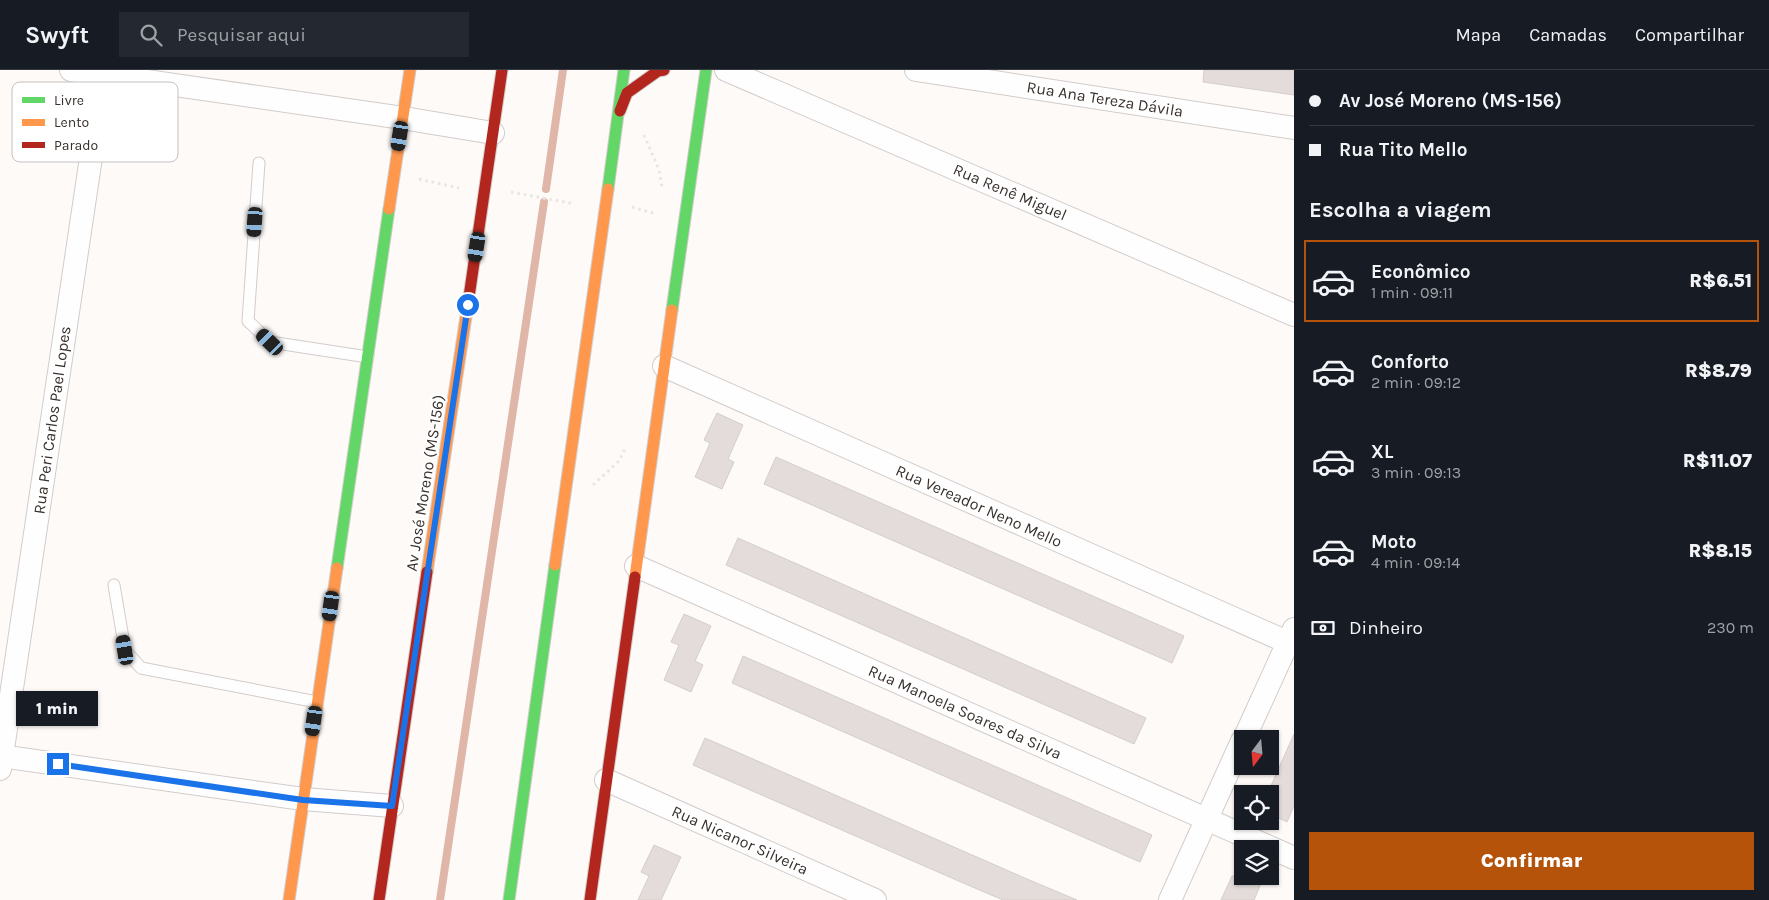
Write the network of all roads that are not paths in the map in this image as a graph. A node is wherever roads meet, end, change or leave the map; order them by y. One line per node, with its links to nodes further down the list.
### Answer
1 (71, 70): 9 (street)
2 (410, 70): 13 (main road)
3 (502, 70): 15 (main road, Av José Moreno (MS-156))
4 (624, 70): 12 (main road)
5 (664, 70): 12 (main road)
6 (706, 70): 20 (main road)
7 (726, 70): 18 (street, Rua Renê Miguel)
8 (916, 70): 14 (street, Rua Ana Tereza Dávila)
9 (103, 72): 10 (street)
10 (168, 82)
11 (178, 84): 13 (street)
12 (618, 114): 35 (main road)
13 (403, 118): 15 (street); 19 (main road)
14 (1294, 128)
15 (493, 133): 30 (main road, Av José Moreno (MS-156))
16 (90, 162): 27 (street, Rua Peri Carlos Pael Lopes)
17 (259, 163): 19 (lane)
18 (1294, 315)
19 (368, 357): 24 (main road)
20 (664, 366): 21 (main road); 23 (street, Rua Vereador Neno Mello)
21 (636, 566): 28 (main road); 31 (street, Rua Manoela Soares da Silva)
22 (114, 585): 24 (lane)
23 (1292, 639): 25 (street)
24 (317, 702): 29 (main road)
25 (1248, 730)
26 (1234, 760): 31 (street)
27 (1, 761): 29 (street)
28 (606, 780): 36 (main road); 37 (street, Rua Nicanor Silveira)
29 (303, 800): 30 (street); 33 (main road)
30 (392, 806): 34 (main road, Av José Moreno (MS-156))
31 (1207, 820): 32 (street, Rua Manoela Soares da Silva); 38 (street)
32 (1294, 858)
33 (289, 900)
34 (379, 900)
35 (509, 900)
36 (590, 900)
37 (875, 900)
38 (1170, 900)

